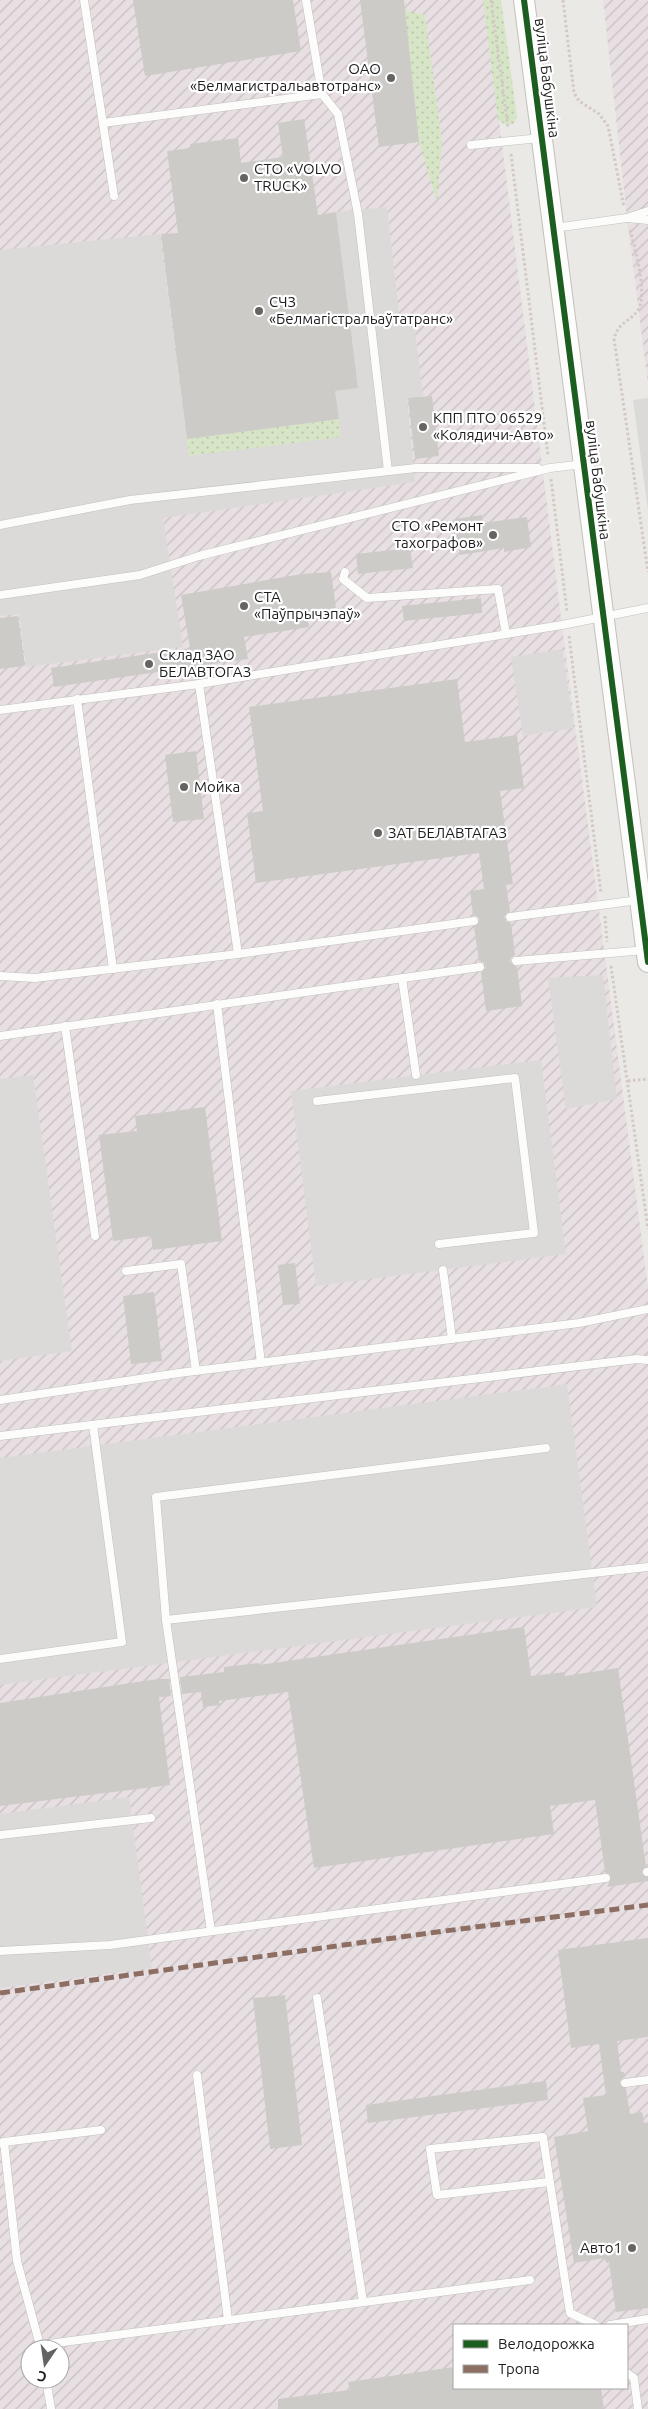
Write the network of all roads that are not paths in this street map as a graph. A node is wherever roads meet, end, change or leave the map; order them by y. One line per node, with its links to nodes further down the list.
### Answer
1 (84, 0): 5 (lane)
2 (306, 0): 4 (lane)
3 (524, 0): 6 (street, вуліца Бабушкіна)
4 (322, 94): 5 (lane); 15 (lane)
5 (103, 122): 8 (lane)
6 (542, 138): 7 (lane); 12 (street, вуліца Бабушкіна)
7 (471, 145)
8 (114, 196)
9 (648, 211): 10 (lane)
10 (627, 218): 11 (lane); 12 (lane)
11 (648, 220)
12 (553, 228): 13 (street, вуліца Бабушкіна)
13 (584, 464): 14 (lane); 20 (street, вуліца Бабушкіна)
14 (550, 468): 15 (lane); 18 (lane)
15 (388, 471): 16 (lane)
16 (0, 525)
17 (345, 572): 21 (lane)
18 (0, 595)
19 (648, 608): 20 (lane)
20 (603, 617): 21 (lane); 25 (street, вуліца Бабушкіна)
21 (506, 634): 22 (lane)
22 (199, 684): 23 (lane); 28 (lane)
23 (77, 700): 24 (lane); 32 (lane)
24 (0, 710)
25 (639, 900): 26 (lane); 29 (street, вуліца Бабушкіна)
26 (510, 917)
27 (474, 921): 28 (lane)
28 (238, 954): 32 (lane)
29 (647, 954): 30 (lane)
30 (516, 961)
31 (480, 966): 34 (lane)
32 (113, 968): 33 (lane)
33 (0, 976)
34 (402, 978): 35 (lane); 38 (lane)
35 (217, 1004): 36 (lane); 47 (lane)
36 (64, 1026): 37 (lane); 40 (lane)
37 (0, 1036)
38 (416, 1075)
39 (317, 1101): 41 (lane)
40 (95, 1236)
41 (439, 1244)
42 (443, 1270): 45 (lane)
43 (126, 1272): 48 (lane)
44 (648, 1309): 45 (lane)
45 (452, 1339): 47 (lane)
46 (648, 1360): 50 (lane)
47 (261, 1363): 48 (lane)
48 (196, 1371): 49 (lane)
49 (0, 1400)
50 (93, 1425): 51 (lane); 55 (lane)
51 (0, 1436)
52 (546, 1448): 54 (lane)
53 (648, 1567): 54 (lane)
54 (166, 1620): 59 (lane)
55 (0, 1659)
56 (151, 1818): 57 (lane)
57 (0, 1835)
58 (606, 1878): 59 (lane)
59 (211, 1931): 60 (lane)
60 (0, 1951)
61 (317, 1998): 69 (lane)
62 (196, 2075): 71 (lane)
63 (648, 2080): 64 (lane)
64 (626, 2083)
65 (101, 2130): 66 (lane)
66 (2, 2142): 74 (lane)
67 (549, 2182): 67 (lane); 72 (lane)
68 (530, 2280): 69 (lane)
69 (363, 2302): 71 (lane)
70 (648, 2319): 73 (lane)
71 (228, 2320): 75 (lane)
72 (594, 2324)
73 (620, 2324)
74 (39, 2339)
75 (70, 2343)
76 (628, 2374): 79 (lane)
77 (48, 2389): 78 (lane)
78 (51, 2409)
79 (638, 2409)

